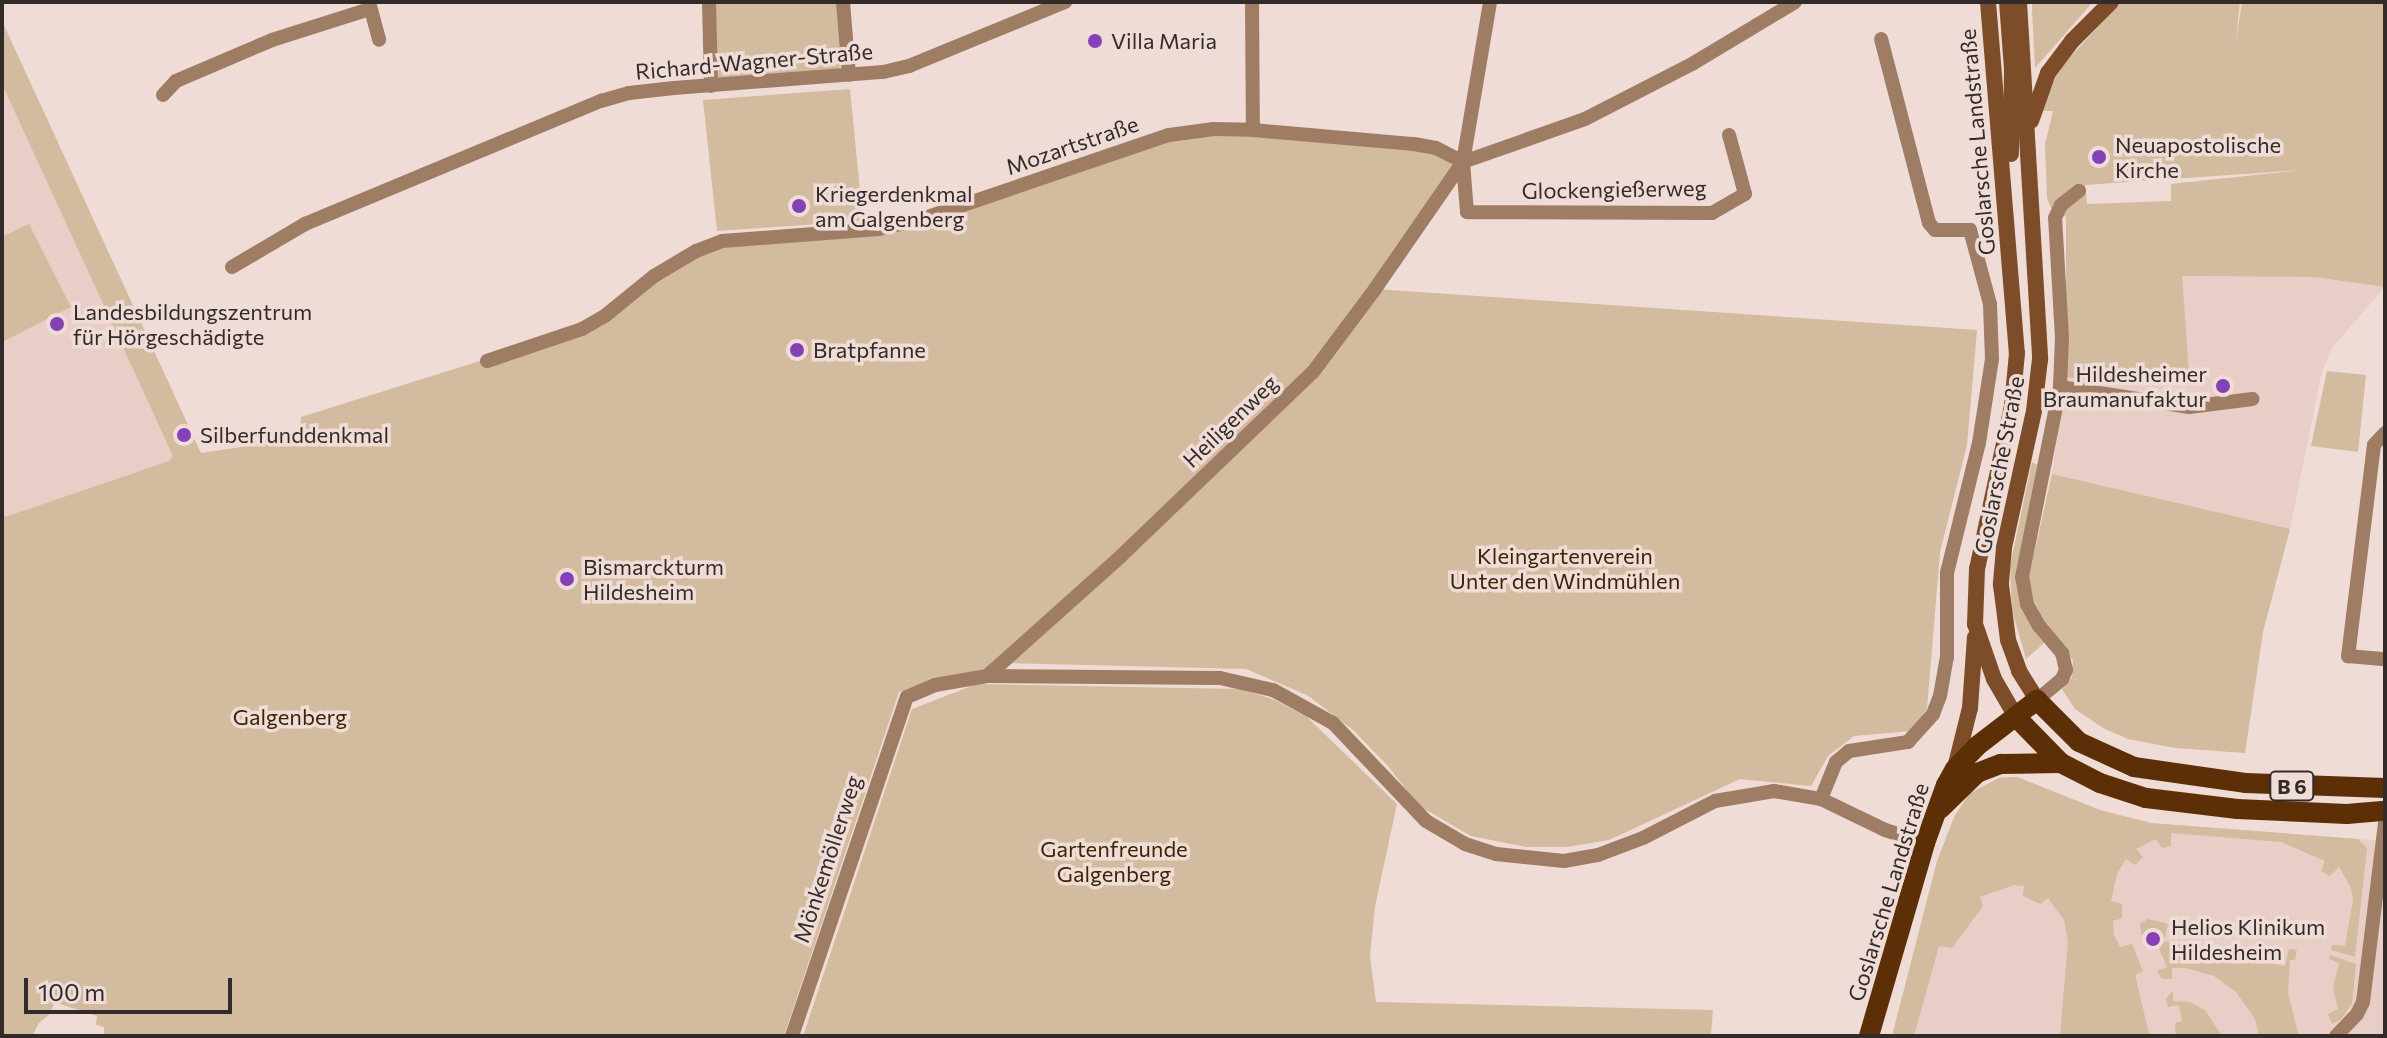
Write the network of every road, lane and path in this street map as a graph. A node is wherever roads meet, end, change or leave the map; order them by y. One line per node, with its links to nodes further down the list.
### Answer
1 (709, 2): 15 (street)
2 (843, 2): 14 (street)
3 (1065, 2): 14 (street, Richard-Wagner-Straße)
4 (1252, 2): 17 (street)
5 (1490, 2): 20 (street)
6 (1795, 2): 20 (street)
7 (1988, 2): 21 (main road, Goslarsche Landstraße)
8 (2007, 2): 21 (main road)
9 (2019, 2): 19 (main road, Goslarsche Straße)
10 (2111, 2): 19 (main road)
11 (369, 5): 13 (street); 16 (street)
12 (1881, 39): 24 (street, Goslarsche Landstraße)
13 (379, 40)
14 (849, 75): 15 (street, Richard-Wagner-Straße)
15 (711, 86): 23 (street, Richard-Wagner-Straße)
16 (163, 95)
17 (1253, 130): 20 (street, Mozartstraße); 26 (street, Mozartstraße)
18 (1729, 135): 20 (street, Glockengießerweg)
19 (2027, 135): 33 (main road, Goslarsche Straße)
20 (1463, 162): 32 (street, Heiligenweg)
21 (2005, 191): 25 (main road, Goslarsche Landstraße)
22 (2079, 191): 27 (street)
23 (232, 267)
24 (1984, 274): 25 (street, Goslarsche Landstraße); 38 (street, Goslarsche Landstraße)
25 (2014, 278): 30 (main road, Goslarsche Landstraße)
26 (487, 361)
27 (2060, 387): 28 (street); 33 (street)
28 (2252, 399)
29 (2385, 433): 31 (street)
30 (1975, 624): 34 (main road, Goslarsche Landstraße); 36 (main road)
31 (2385, 659)
32 (987, 676): 38 (street); 43 (street, Mönkemöllerweg)
33 (2037, 700): 34 (main road, B 6); 37 (main road, B 6)
34 (2016, 717): 35 (main road, B 6); 36 (main road, Goslarsche Landstraße / B 6)
35 (2061, 763): 39 (main road, B 6); 40 (main road, B 6)
36 (1955, 769): 40 (main road, Goslarsche Landstraße / B 6)
37 (2385, 788)
38 (1821, 799): 42 (street)
39 (2385, 811)
40 (1934, 814): 42 (main road, Goslarsche Landstraße / B 6)
41 (2385, 824): 45 (street)
42 (1925, 843): 44 (main road, Goslarsche Landstraße / B 6)
43 (792, 1036)
44 (1869, 1036)
45 (2336, 1036)

